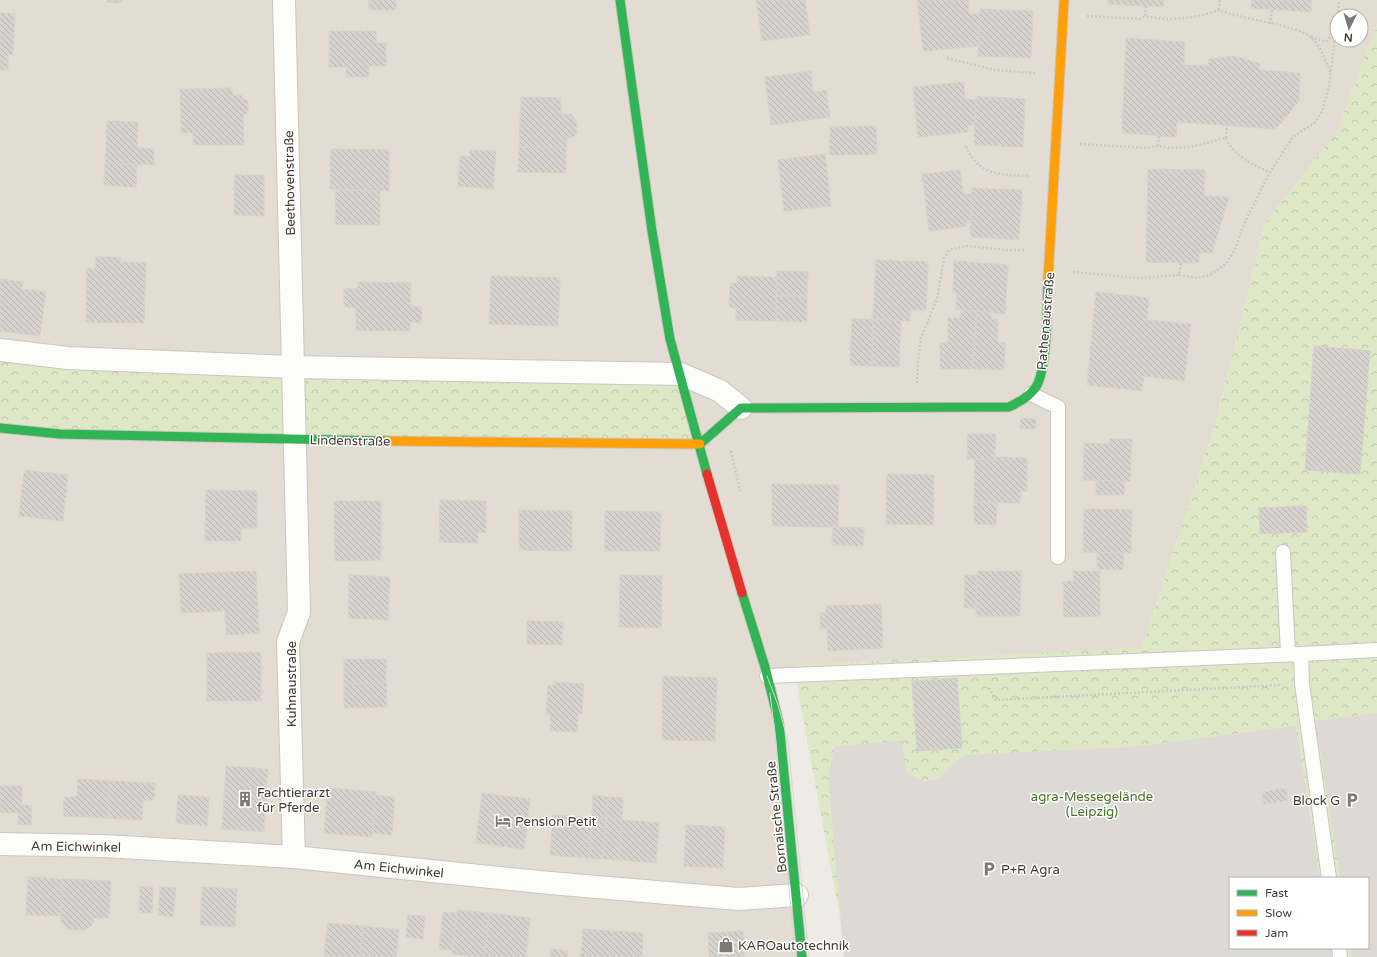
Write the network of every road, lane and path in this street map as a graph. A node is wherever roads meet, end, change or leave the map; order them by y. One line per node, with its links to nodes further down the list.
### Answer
1 (284, 0): 30 (street, Beethovenstraße)
2 (620, 0): 31 (street, Bornaische Straße)
3 (1064, 0): 33 (street, Rathenaustraße)
4 (1220, 0): 6 (path)
5 (1146, 6): 9 (path)
6 (1219, 10): 9 (path); 10 (path)
7 (1272, 10): 10 (path)
8 (1085, 16): 9 (path)
9 (1145, 16)
10 (1270, 24): 11 (path)
11 (1310, 37): 12 (path); 16 (path)
12 (1329, 38)
13 (1333, 48): 16 (path)
14 (947, 58): 15 (path)
15 (1039, 73)
16 (1330, 73): 23 (path)
17 (1227, 125): 19 (path)
18 (1159, 136): 22 (path)
19 (1226, 138): 22 (path); 23 (path)
20 (1080, 144): 22 (path)
21 (966, 146): 24 (path)
22 (1158, 146)
23 (1270, 172): 28 (path)
24 (1034, 176)
25 (1030, 249): 32 (path)
26 (1181, 263): 28 (path)
27 (1072, 272): 28 (path)
28 (1179, 275)
29 (0, 350): 30 (street)
30 (293, 367): 31 (street); 36 (street, Beethovenstraße)
31 (681, 374): 34 (street); 37 (street, Bornaische Straße)
32 (917, 389)
33 (1031, 394): 34 (street, Rathenaustraße); 41 (lane)
34 (741, 408): 37 (street)
35 (0, 428): 36 (street, Lindenstraße)
36 (295, 440): 37 (street, Lindenstraße); 48 (street, Kuhnaustraße)
37 (700, 444): 45 (street, Bornaische Straße)
38 (731, 448): 39 (path)
39 (742, 498)
40 (1282, 552): 43 (lane)
41 (1058, 557)
42 (1377, 650): 43 (lane)
43 (1295, 654): 44 (lane); 46 (lane)
44 (975, 667): 45 (lane); 46 (path)
45 (767, 676): 50 (street, Bornaische Straße)
46 (1302, 684): 49 (lane)
47 (0, 844): 48 (street, Am Eichwinkel)
48 (294, 857): 50 (street, Am Eichwinkel)
49 (1329, 877)
50 (797, 895): 51 (street, Bornaische Straße)
51 (802, 957)

